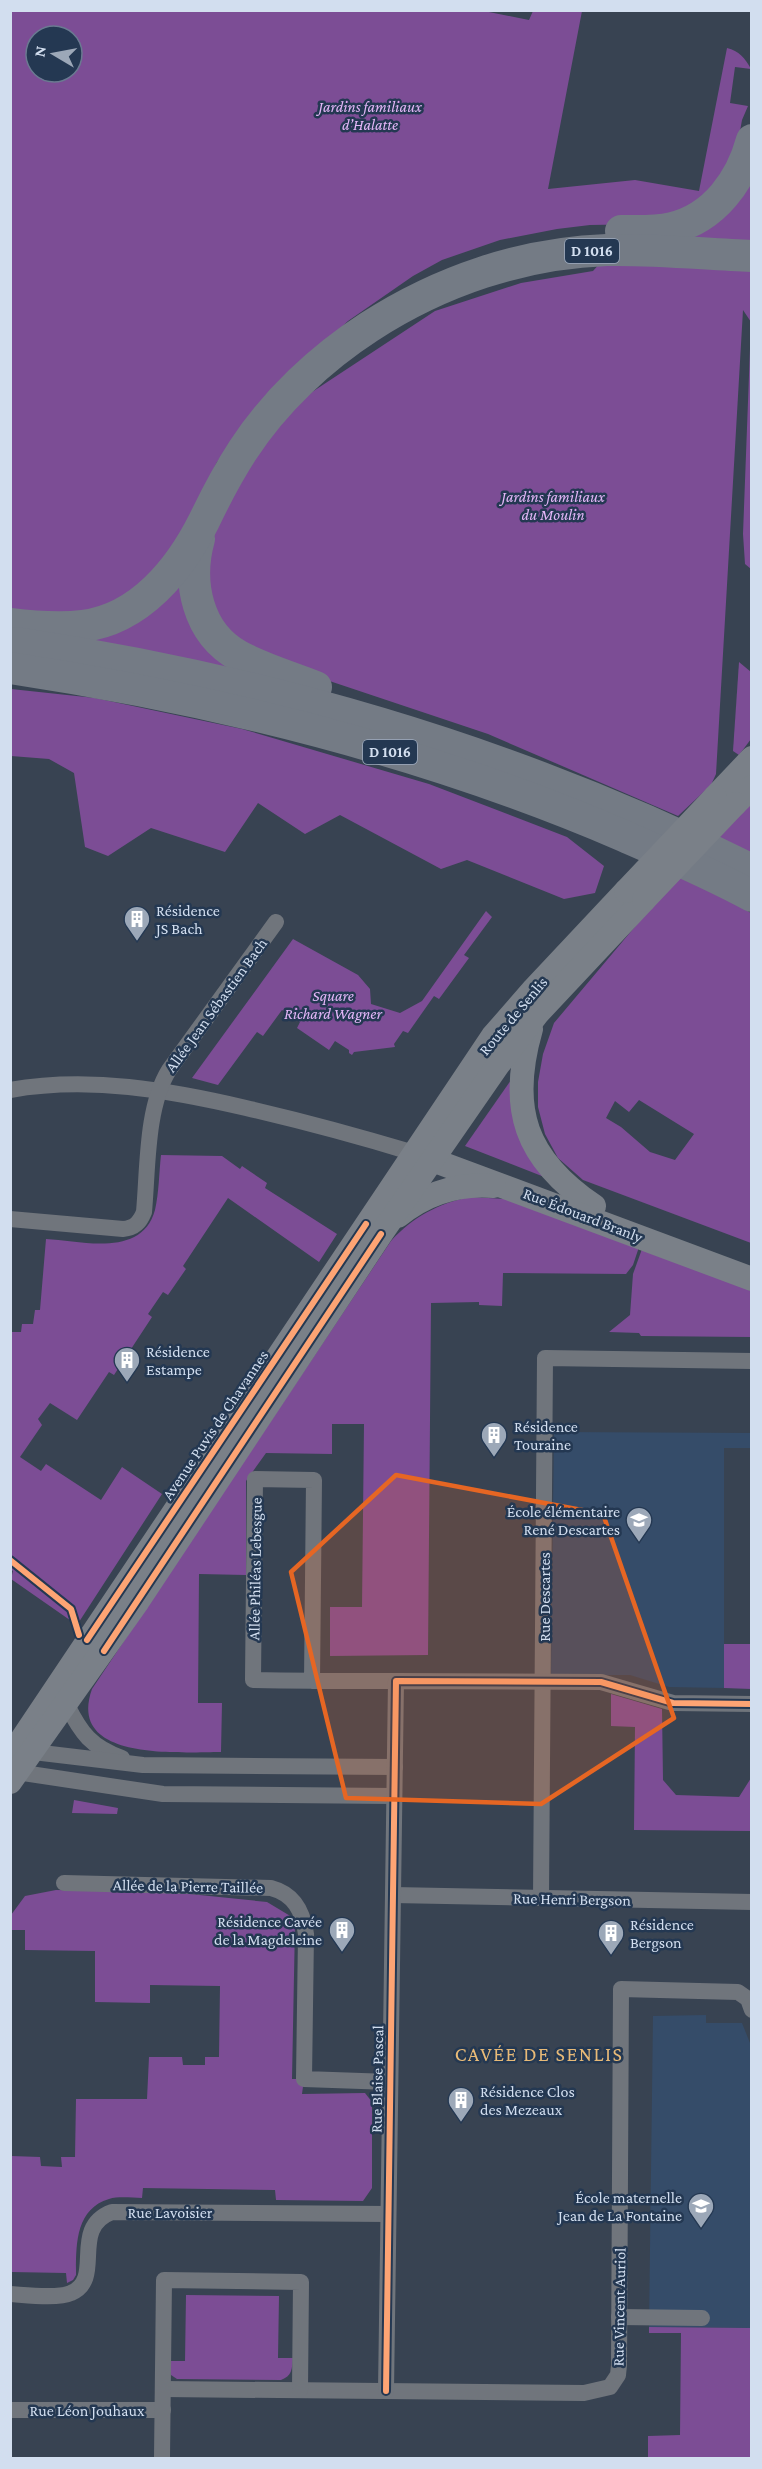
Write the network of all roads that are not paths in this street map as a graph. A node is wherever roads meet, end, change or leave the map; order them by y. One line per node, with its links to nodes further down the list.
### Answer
1 (752, 140): 3 (highway)
2 (752, 256): 3 (highway, D 1016)
3 (438, 290): 4 (highway, D 1016)
4 (204, 522): 5 (highway, D 1016); 9 (highway, D 1016)
5 (10, 624)
6 (10, 643): 9 (highway, D 1016)
7 (10, 668): 14 (highway, D 1016)
8 (752, 759): 11 (main road)
9 (512, 766): 12 (highway, D 1016)
10 (752, 787): 11 (main road)
11 (725, 801): 13 (main road, bridge)
12 (752, 870)
13 (635, 895): 16 (main road, Route de Senlis); 19 (main road, Route de Senlis)
14 (752, 896)
15 (276, 921): 18 (street, Allée Jean Sébastien Bach)
16 (538, 1013): 19 (main road, Route de Senlis); 21 (main road)
17 (10, 1090): 18 (street)
18 (158, 1090): 19 (street); 22 (street, Allée Jean Sébastien Bach)
19 (426, 1151): 20 (main road, Rue Édouard Branly); 21 (main road, Rue Édouard Branly); 23 (main road, Avenue Puvis de Chavannes); 32 (main road, Avenue Puvis de Chavannes)
20 (517, 1190): 23 (main road); 25 (main road, Rue Édouard Branly)
21 (594, 1206): 24 (main road, Rue Édouard Branly)
22 (10, 1219)
23 (387, 1225): 31 (main road, Avenue Puvis de Chavannes)
24 (752, 1265)
25 (752, 1279)
26 (752, 1361): 29 (street, Rue Descartes)
27 (312, 1681): 27 (street, Allée Philéas Lebesgue); 28 (street, Allée Philéas Lebesgue)
28 (396, 1682): 29 (street, Allée Philéas Lebesgue); 34 (street, Rue Blaise Pascal)
29 (543, 1683): 30 (street, Allée Philéas Lebesgue); 39 (street, Rue Descartes)
30 (752, 1704)
31 (67, 1705): 32 (main road, Avenue Puvis de Chavannes); 33 (street)
32 (15, 1763): 33 (street); 35 (street)
33 (143, 1765): 34 (street); 35 (street)
34 (395, 1767): 36 (street, Rue Blaise Pascal)
35 (141, 1791): 36 (street)
36 (394, 1796): 38 (street, Rue Blaise Pascal)
37 (64, 1883): 42 (street, Allée de la Pierre Taillée)
38 (393, 1895): 39 (street, Rue Henri Bergson); 42 (street, Rue Blaise Pascal)
39 (541, 1898): 40 (street, Rue Henri Bergson)
40 (752, 1902)
41 (752, 2010): 45 (street, Rue Vincent Auriol)
42 (390, 2082): 43 (street, Rue Blaise Pascal)
43 (388, 2214): 44 (street, Rue Lavoisier); 49 (street, Rue Blaise Pascal)
44 (10, 2295)
45 (620, 2317): 46 (street); 49 (street, Rue Vincent Auriol)
46 (702, 2318)
47 (163, 2389): 48 (street, Rue Vincent Auriol); 48 (street); 51 (street)
48 (300, 2390): 49 (street, Rue Vincent Auriol)
49 (386, 2391)
50 (10, 2410): 51 (street, Rue Léon Jouhaux)
51 (163, 2410): 52 (street)
52 (162, 2458)

